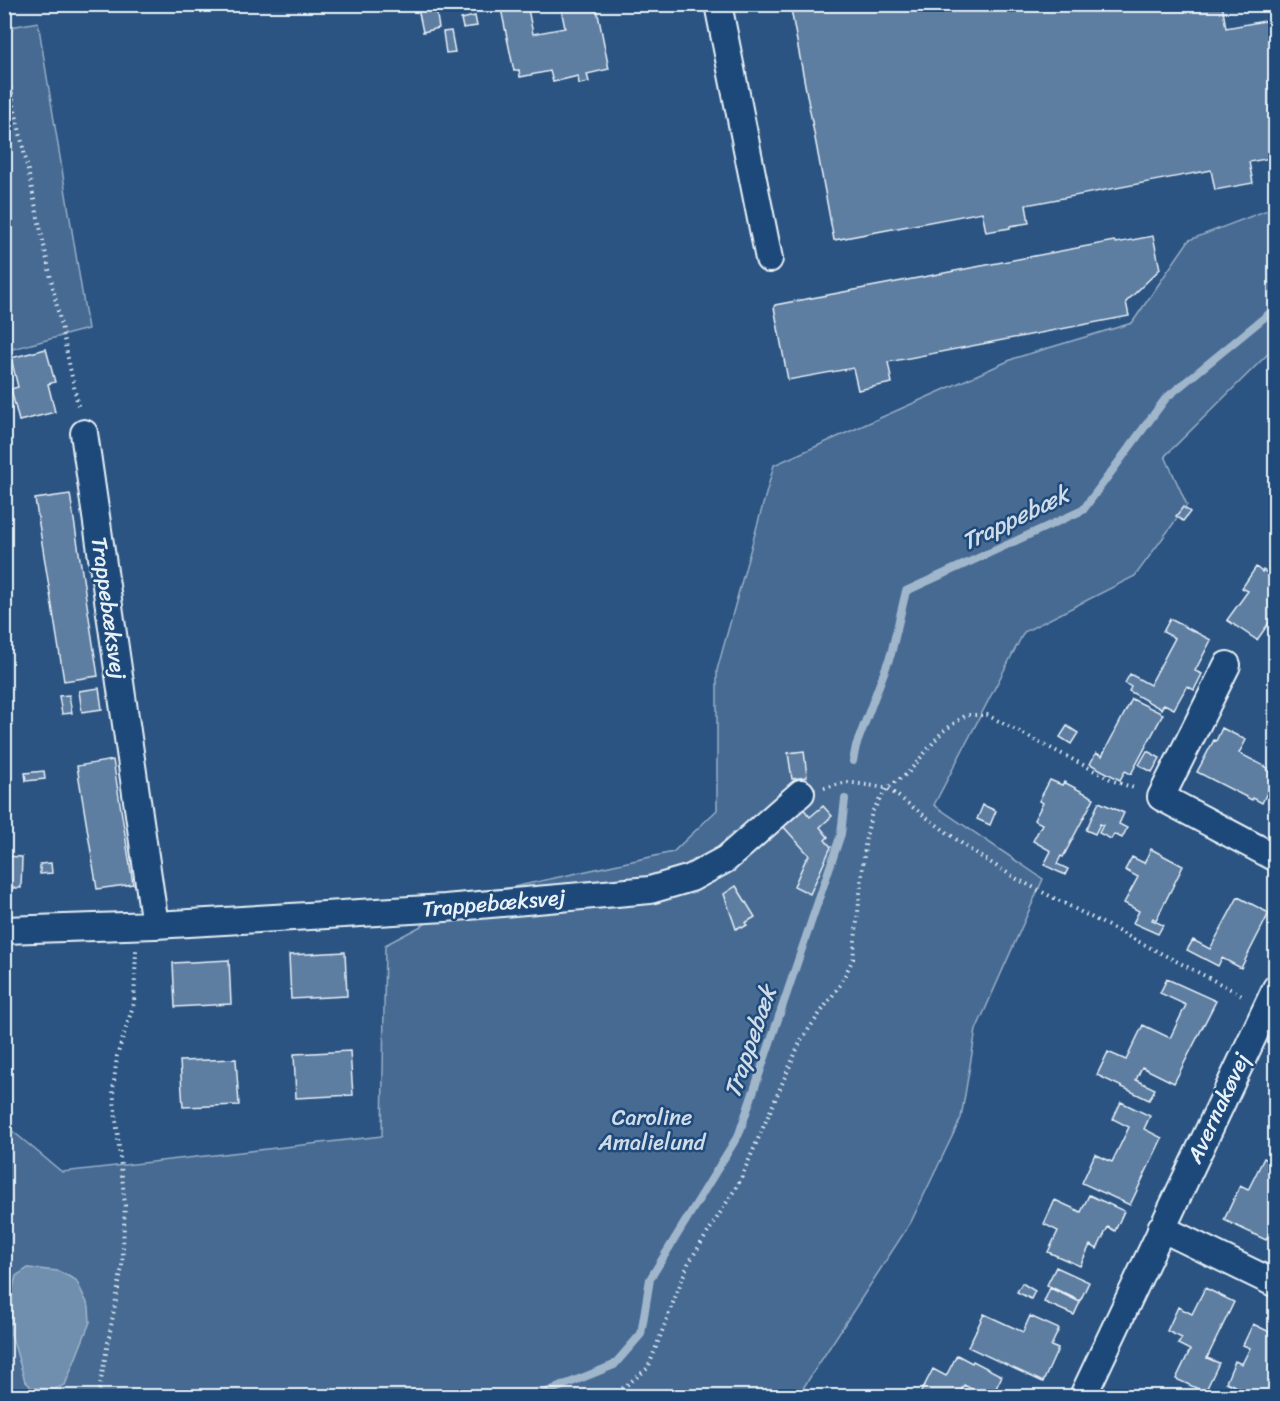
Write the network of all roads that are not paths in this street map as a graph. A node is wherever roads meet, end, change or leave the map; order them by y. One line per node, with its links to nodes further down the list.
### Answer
1 (718, 4): 2 (street)
2 (769, 259)
3 (84, 433): 7 (street, Trappebæksvej)
4 (1227, 665): 6 (street)
5 (801, 793): 7 (street, Trappebæksvej)
6 (1275, 858)
7 (146, 925): 8 (street, Trappebæksvej)
8 (4, 930)
9 (1271, 998): 10 (street, Avernakøvej)
10 (1161, 1228): 11 (street); 12 (street, Avernakøvej)
11 (1275, 1284)
12 (1083, 1396)

